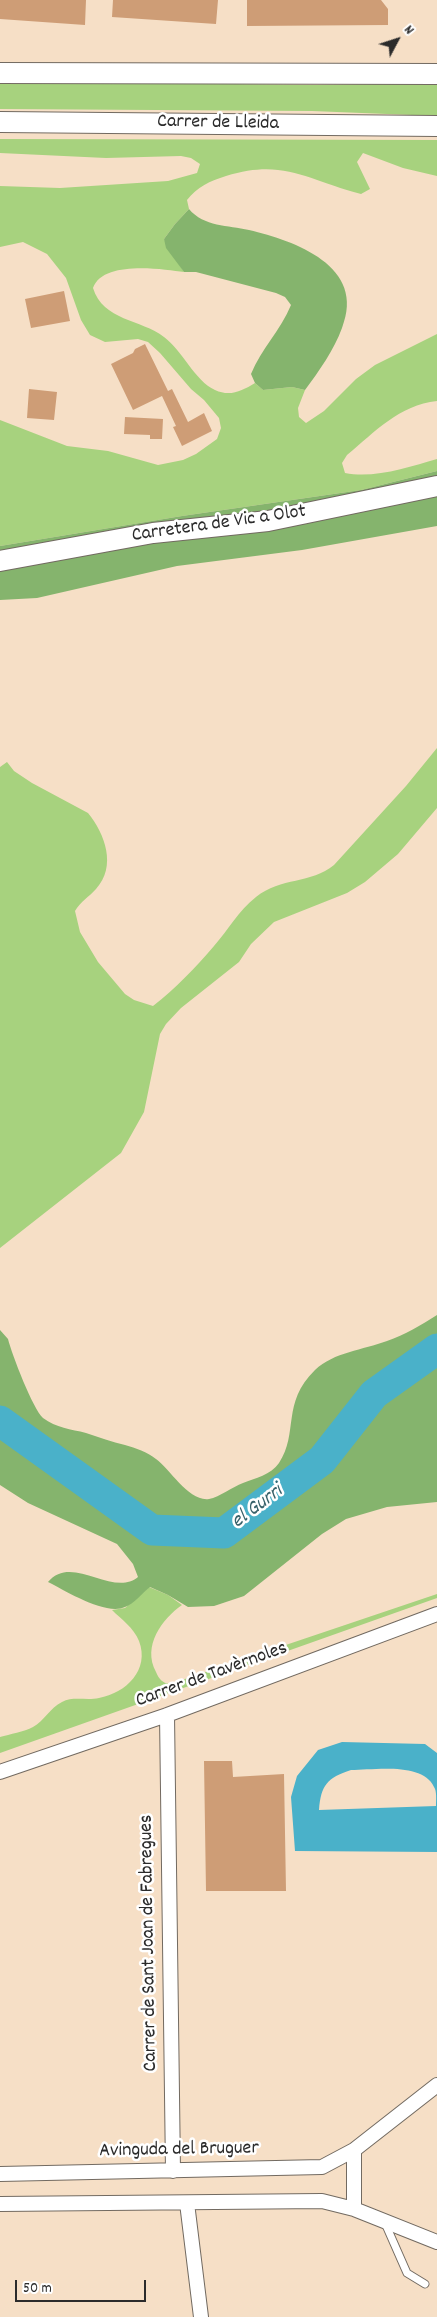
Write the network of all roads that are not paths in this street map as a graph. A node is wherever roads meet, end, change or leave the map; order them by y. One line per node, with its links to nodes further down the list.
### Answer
1 (435, 72): 2 (street)
2 (0, 73)
3 (0, 122): 4 (street, Carrer de Lleida)
4 (437, 126)
5 (437, 486): 6 (street, Carretera de Vic a Olot)
6 (0, 561)
7 (437, 1614): 8 (street, Carrer de Tavèrnoles)
8 (167, 1715): 9 (street, Carrer de Tavèrnoles); 12 (street, Carrer de Sant Joan de Fabregues)
9 (0, 1772)
10 (437, 2085): 11 (street, Avinguda del Bruguer)
11 (354, 2150): 12 (street, Avinguda del Bruguer); 16 (street)
12 (173, 2171): 13 (street, Avinguda del Bruguer)
13 (0, 2174)
14 (187, 2202): 15 (street); 16 (street); 20 (street)
15 (0, 2204)
16 (354, 2209): 17 (street)
17 (384, 2220): 18 (street); 19 (lane)
18 (437, 2242)
19 (425, 2284)
20 (201, 2317)

